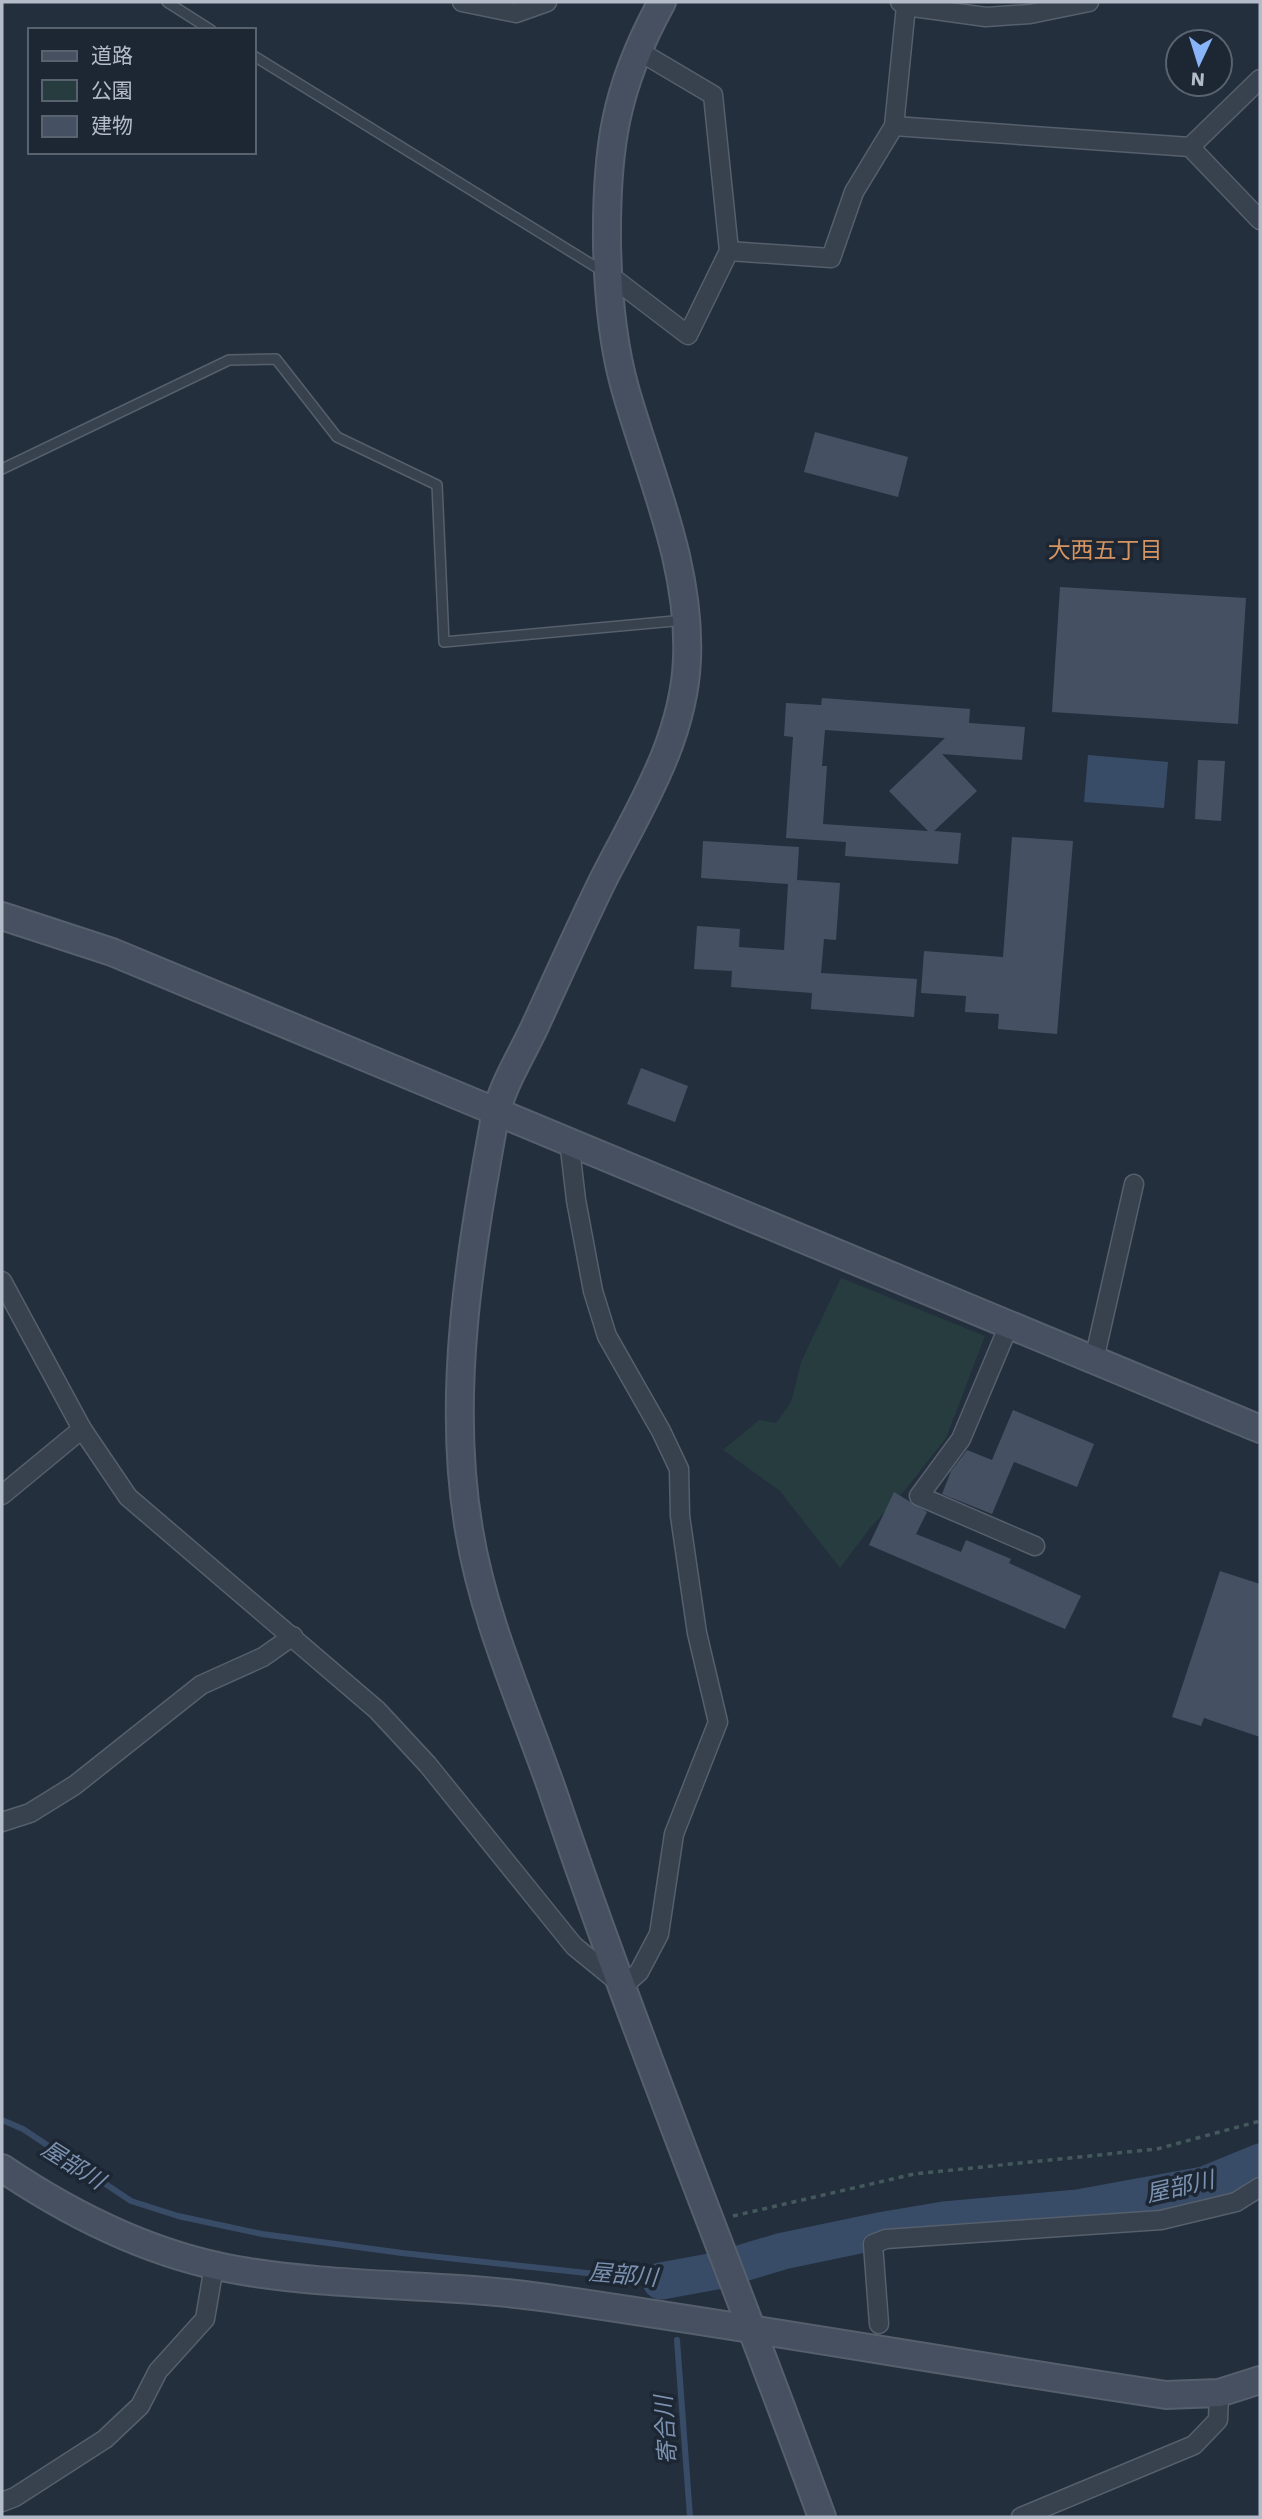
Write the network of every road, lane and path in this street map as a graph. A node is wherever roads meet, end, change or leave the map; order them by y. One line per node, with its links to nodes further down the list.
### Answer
1 (167, 2): 7 (lane)
2 (462, 2): 3 (street)
3 (547, 2)
4 (662, 2): 8 (street)
5 (1089, 2): 6 (street)
6 (903, 4): 11 (street)
7 (208, 28)
8 (637, 50): 14 (street); 15 (street)
9 (256, 58): 15 (lane)
10 (1260, 79): 12 (street)
11 (894, 127): 12 (street); 14 (street)
12 (1189, 148): 13 (street)
13 (1260, 220)
14 (729, 251): 15 (street)
15 (608, 274): 17 (street)
16 (2, 469): 17 (lane)
17 (687, 619): 19 (street)
18 (2, 916): 19 (street)
19 (496, 1111): 20 (street); 31 (street)
20 (569, 1140): 23 (street); 31 (street)
21 (1134, 1184): 24 (street)
22 (2, 1281): 25 (street)
23 (1009, 1325): 24 (street); 28 (street)
24 (1094, 1360): 26 (street)
25 (82, 1429): 27 (street); 29 (street)
26 (1260, 1429)
27 (2, 1495)
28 (1035, 1546)
29 (293, 1636): 30 (street); 31 (street)
30 (2, 1822)
31 (623, 1986): 35 (street)
32 (1260, 2121): 35 (path)
33 (2, 2168): 36 (street)
34 (1260, 2187): 37 (street)
35 (710, 2222): 38 (street)
36 (214, 2266): 38 (street); 41 (street)
37 (878, 2324)
38 (752, 2329): 40 (street); 42 (street)
39 (1260, 2380): 40 (street)
40 (1219, 2393): 43 (street)
41 (2, 2502)
42 (822, 2517)
43 (1021, 2517)

